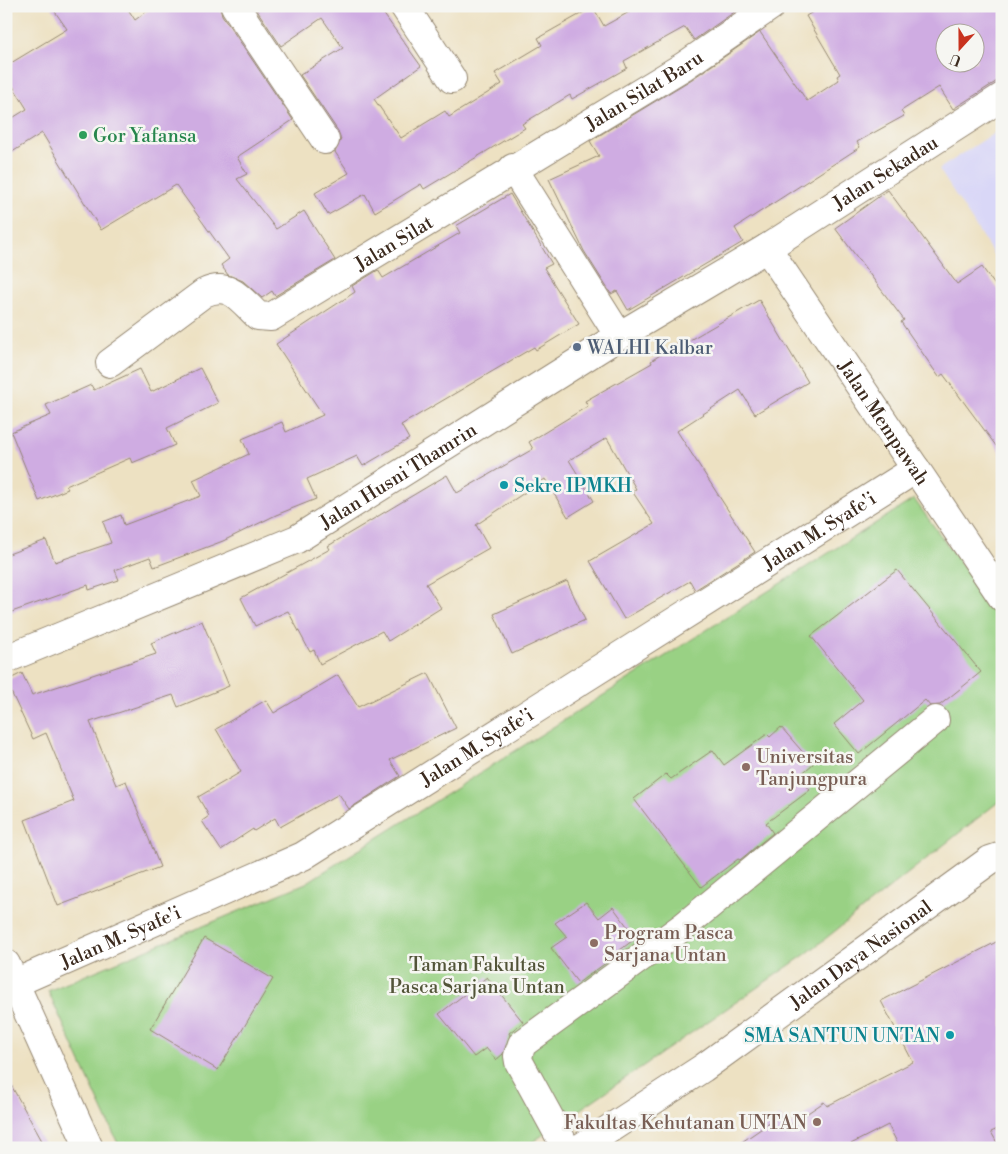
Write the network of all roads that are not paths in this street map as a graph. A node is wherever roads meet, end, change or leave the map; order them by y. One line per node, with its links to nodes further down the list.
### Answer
1 (235, 6): 6 (street)
2 (404, 6): 4 (street)
3 (771, 6): 7 (street, Jalan Silat Baru)
4 (452, 79)
5 (1002, 97): 8 (street, Jalan Sekadau)
6 (325, 140)
7 (512, 168): 9 (street); 10 (street, Jalan Silat)
8 (766, 248): 9 (street, Jalan Husni Thamrin); 11 (street, Jalan Mempawah)
9 (619, 336): 13 (street, Jalan Husni Thamrin)
10 (110, 363)
11 (916, 469): 12 (street, Jalan Mempawah); 16 (street, Jalan M. Syafe'i)
12 (1002, 597)
13 (6, 659)
14 (935, 720): 18 (street)
15 (998, 852): 19 (street, Jalan Daya Nasional)
16 (10, 974): 17 (street)
17 (90, 1148)
18 (566, 1148)
19 (580, 1148)

